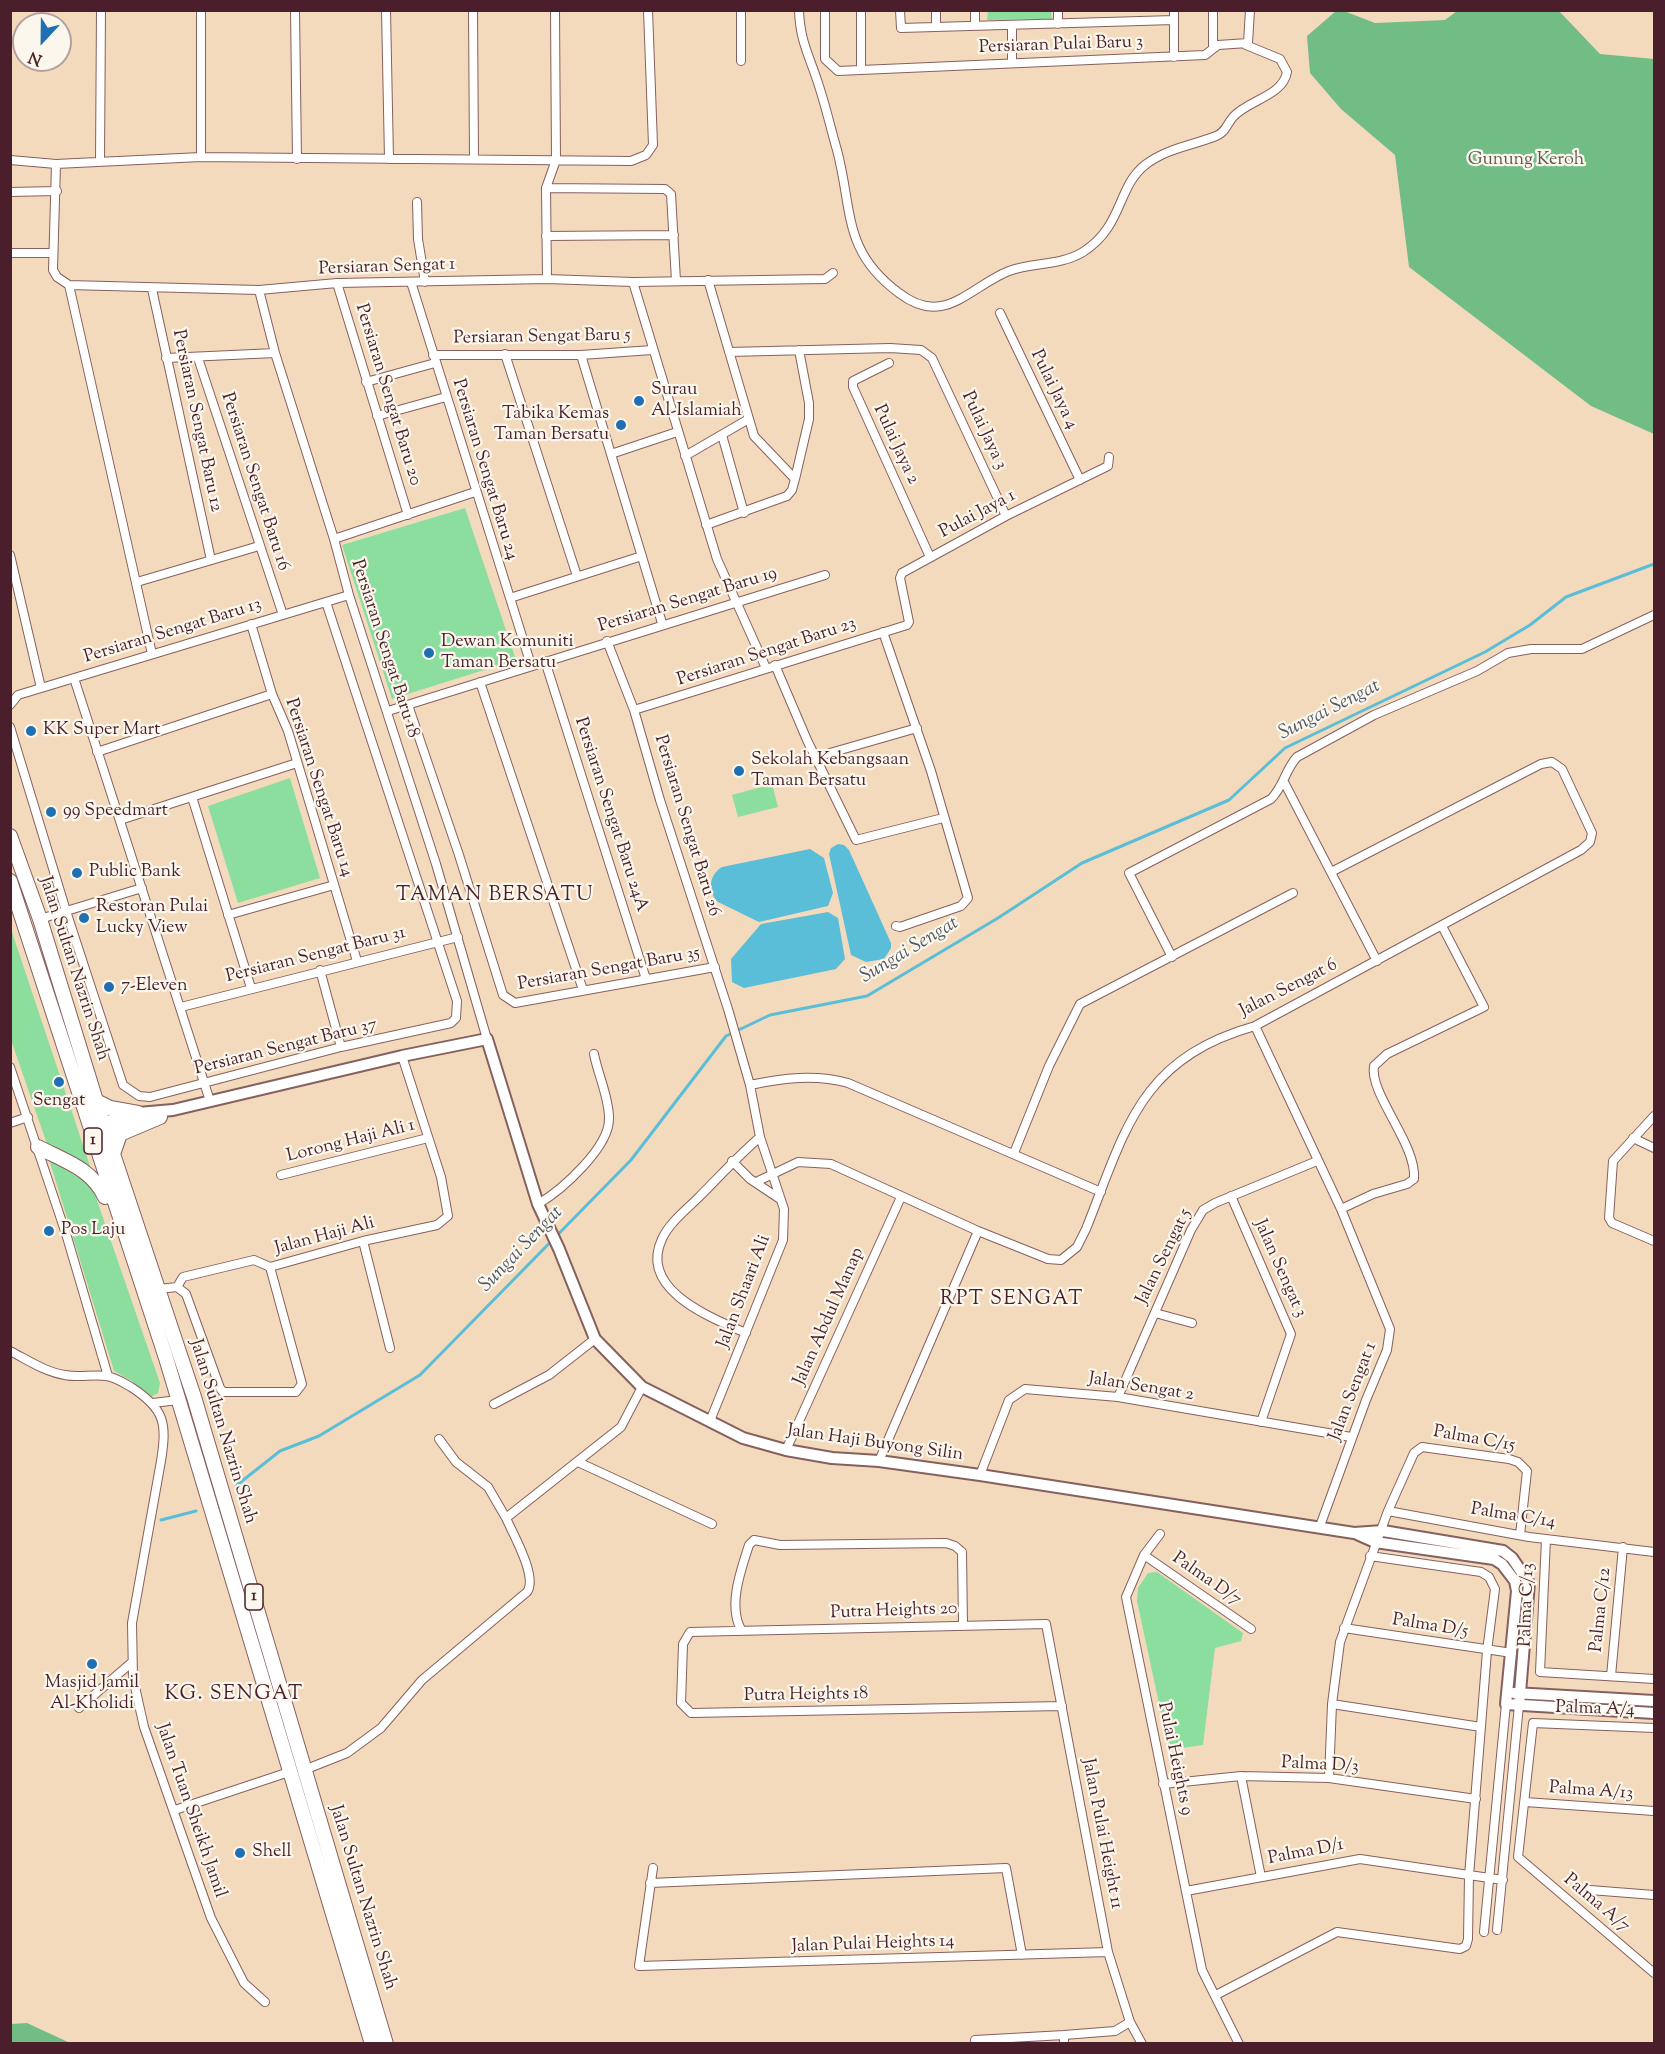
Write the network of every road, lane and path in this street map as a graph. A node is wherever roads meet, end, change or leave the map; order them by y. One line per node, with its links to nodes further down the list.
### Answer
1 (101, 10): 38 (street)
2 (201, 10): 32 (street)
3 (295, 10): 33 (street)
4 (386, 10): 34 (street)
5 (473, 10): 35 (street)
6 (555, 10): 37 (street)
7 (648, 10): 37 (street)
8 (741, 10): 29 (street)
9 (800, 10): 26 (street)
10 (825, 10): 31 (street, Persiaran Pulai Baru 3)
11 (861, 10): 31 (street)
12 (900, 10): 25 (street)
13 (936, 10): 25 (street)
14 (975, 10): 24 (street)
15 (1058, 10): 22 (street)
16 (1135, 10): 21 (street)
17 (1174, 10): 20 (street)
18 (1213, 10): 27 (street)
19 (1250, 10): 26 (street)
20 (1174, 20): 21 (street); 28 (street)
21 (1135, 22): 22 (street)
22 (1058, 24): 23 (street)
23 (1012, 25): 24 (street); 30 (street)
24 (975, 26): 25 (street)
25 (936, 27)
26 (1246, 45): 27 (street, Persiaran Pulai Baru 3)
27 (1213, 48): 28 (street, Persiaran Pulai Baru 3)
28 (1174, 57): 30 (street, Persiaran Pulai Baru 3)
29 (741, 61)
30 (1012, 63): 31 (street, Persiaran Pulai Baru 3)
31 (861, 70)
32 (201, 158): 33 (street); 38 (street)
33 (297, 159): 34 (street)
34 (389, 159): 35 (street)
35 (474, 159): 37 (street)
36 (10, 160): 39 (street)
37 (556, 160): 40 (street)
38 (100, 161): 39 (street)
39 (56, 164): 41 (street)
40 (546, 188): 44 (street); 45 (street)
41 (57, 191): 42 (street); 47 (street)
42 (10, 192)
43 (417, 202): 53 (street)
44 (674, 235): 45 (street); 50 (street)
45 (546, 236): 49 (street)
46 (10, 253): 47 (street)
47 (52, 254): 56 (street)
48 (833, 273): 51 (street, Persiaran Sengat 1)
49 (547, 279): 53 (street, Persiaran Sengat 1); 54 (street, Persiaran Sengat 1)
50 (676, 280): 51 (street, Persiaran Sengat 1); 54 (street, Persiaran Sengat 1)
51 (708, 280): 62 (street)
52 (411, 282): 53 (street, Persiaran Sengat 1); 55 (street, Persiaran Sengat 1); 68 (street, Persiaran Sengat Baru 24)
53 (425, 282)
54 (633, 282): 61 (street)
55 (337, 283): 58 (street, Persiaran Sengat 1); 70 (street, Persiaran Sengat Baru 20)
56 (69, 285): 57 (street, Persiaran Sengat 1); 94 (street)
57 (152, 288): 58 (street, Persiaran Sengat 1); 66 (street, Persiaran Sengat Baru 12)
58 (259, 290): 63 (street, Persiaran Sengat Baru 18)
59 (1000, 313): 80 (street, Pulai Jaya 4)
60 (799, 350): 62 (street); 79 (street); 84 (street, Pulai Jaya 3)
61 (652, 351): 65 (street, Persiaran Sengat Baru 5); 74 (street)
62 (729, 352): 73 (street)
63 (275, 354): 67 (street); 86 (street, Persiaran Sengat Baru 18)
64 (505, 354): 65 (street, Persiaran Sengat Baru 5); 68 (street, Persiaran Sengat Baru 5); 93 (street)
65 (581, 355): 76 (street)
66 (166, 358): 67 (street); 91 (street, Persiaran Sengat Baru 12)
67 (198, 358): 87 (street, Persiaran Sengat Baru 16)
68 (434, 359): 70 (street, Persiaran Sengat Baru 5); 71 (street, Persiaran Sengat Baru 24)
69 (889, 363): 90 (street, Pulai Jaya 2)
70 (366, 382): 72 (street, Persiaran Sengat Baru 20)
71 (446, 397): 72 (street); 81 (street, Persiaran Sengat Baru 24)
72 (377, 416): 83 (street, Persiaran Sengat Baru 20)
73 (747, 420): 75 (street); 79 (street)
74 (677, 432): 76 (street); 77 (street)
75 (722, 435): 77 (street); 82 (street)
76 (611, 453): 89 (street)
77 (685, 456): 85 (street)
78 (1109, 457): 80 (street, Pulai Jaya 1)
79 (795, 479): 82 (street)
80 (1080, 480): 84 (street, Pulai Jaya 1)
81 (474, 492): 83 (street); 96 (street, Persiaran Sengat Baru 24)
82 (744, 513): 85 (street)
83 (408, 515): 86 (street)
84 (1006, 516): 90 (street, Pulai Jaya 1)
85 (706, 525): 97 (street)
86 (334, 539): 95 (street, Persiaran Sengat Baru 18)
87 (259, 546): 91 (street); 99 (street, Persiaran Sengat Baru 16)
88 (10, 555): 113 (street)
89 (642, 556): 93 (street); 101 (street)
90 (930, 557): 103 (street, Pulai Jaya 1)
91 (211, 560): 94 (street)
92 (825, 575): 97 (street, Persiaran Sengat Baru 19)
93 (577, 576): 96 (street)
94 (137, 582): 106 (street)
95 (349, 595): 98 (street, Persiaran Sengat Baru 13); 118 (street, Persiaran Sengat Baru 18)
96 (510, 598): 108 (street, Persiaran Sengat Baru 24)
97 (734, 601): 101 (street, Persiaran Sengat Baru 19); 110 (street)
98 (326, 602): 99 (street, Persiaran Sengat Baru 13); 140 (street)
99 (282, 615): 102 (street, Persiaran Sengat Baru 13)
100 (1654, 615): 124 (street)
101 (662, 623): 105 (street, Persiaran Sengat Baru 19)
102 (251, 624): 106 (street, Persiaran Sengat Baru 13); 114 (street, Persiaran Sengat Baru 14)
103 (908, 624): 104 (street, Persiaran Sengat Baru 23)
104 (883, 632): 109 (street, Persiaran Sengat Baru 23); 120 (street)
105 (608, 641): 107 (street, Persiaran Sengat Baru 19); 117 (street, Persiaran Sengat Baru 26)
106 (152, 654): 111 (street, Persiaran Sengat Baru 13)
107 (545, 661): 108 (street, Persiaran Sengat Baru 19); 146 (street, Persiaran Sengat Baru 24A)
108 (531, 665): 112 (street, Persiaran Sengat Baru 19)
109 (775, 665): 110 (street, Persiaran Sengat Baru 23); 122 (street)
110 (766, 668): 117 (street, Persiaran Sengat Baru 23)
111 (74, 678): 113 (street, Persiaran Sengat Baru 13); 121 (street)
112 (480, 682): 116 (street, Persiaran Sengat Baru 19); 148 (street)
113 (41, 688): 115 (street, Persiaran Sengat Baru 13)
114 (272, 694): 121 (street); 123 (street, Persiaran Sengat Baru 14)
115 (10, 705)
116 (408, 705): 118 (street, Persiaran Sengat Baru 19); 148 (street, Persiaran Sengat Baru 35)
117 (634, 710): 144 (street, Persiaran Sengat Baru 26)
118 (388, 711): 139 (street, Persiaran Sengat Baru 18)
119 (10, 727): 134 (street)
120 (917, 728): 122 (street); 126 (street)
121 (97, 752): 127 (street)
122 (816, 757): 126 (street)
123 (297, 763): 125 (street); 131 (street, Persiaran Sengat Baru 14)
124 (1284, 782): 129 (street); 141 (street)
125 (192, 797): 127 (street); 135 (street)
126 (943, 818): 137 (street)
127 (120, 820): 132 (street)
128 (10, 836): 136 (highway, Jalan Sultan Nazrin Shah / 1)
129 (1333, 871): 138 (street, Jalan Sengat 6); 143 (street)
130 (10, 881): 150 (highway, Jalan Sultan Nazrin Shah / 1)
131 (334, 885): 135 (street); 142 (street, Persiaran Sengat Baru 14)
132 (142, 888): 134 (street); 149 (street)
133 (1293, 893): 141 (street)
134 (66, 911): 136 (street); 157 (street, Persiaran Sengat Baru 37)
135 (228, 915): 147 (street)
136 (40, 918): 159 (highway, Jalan Sultan Nazrin Shah / 1)
137 (896, 926)
138 (1442, 927): 143 (street, Jalan Sengat 6); 185 (street)
139 (458, 937): 140 (street, Persiaran Sengat Baru 31); 152 (street, Persiaran Sengat Baru 18)
140 (436, 942): 142 (street, Persiaran Sengat Baru 31); 153 (street, Persiaran Sengat Baru 37)
141 (1172, 957): 173 (street)
142 (357, 961): 145 (street, Persiaran Sengat Baru 31)
143 (1377, 961): 151 (street, Jalan Sengat 6)
144 (715, 967): 146 (street, Persiaran Sengat Baru 35); 158 (street, Persiaran Sengat Baru 26)
145 (321, 970): 147 (street, Persiaran Sengat Baru 31); 153 (street)
146 (646, 979): 148 (street, Persiaran Sengat Baru 35)
147 (251, 988): 149 (street, Persiaran Sengat Baru 31)
148 (583, 990)
149 (182, 1007): 157 (street)
150 (53, 1011): 167 (highway); 186 (highway, Jalan Sultan Nazrin Shah / 1)
151 (1255, 1026): 176 (street, Jalan Sengat 1); 180 (street, Jalan Sengat 6)
152 (487, 1039): 155 (street); 184 (street, Jalan Haji Buyong Silin)
153 (341, 1047): 157 (street, Persiaran Sengat Baru 37)
154 (594, 1054): 184 (street)
155 (402, 1056): 160 (street); 169 (street, Jalan Haji Ali)
156 (10, 1067): 164 (street)
157 (204, 1084): 160 (street)
158 (750, 1085): 168 (street, Jalan Shaari Ali); 173 (street)
159 (96, 1101): 162 (highway); 167 (highway, Jalan Sultan Nazrin Shah / 1)
160 (210, 1101): 161 (street)
161 (174, 1110): 162 (street); 165 (street)
162 (138, 1113): 167 (street)
163 (1654, 1116): 170 (street)
164 (28, 1117): 166 (street); 171 (street)
165 (159, 1117): 167 (street); 174 (highway)
166 (10, 1123)
167 (102, 1126): 174 (highway, Jalan Sultan Nazrin Shah / 1); 186 (highway)
168 (760, 1137): 175 (street); 177 (street, Jalan Shaari Ali)
169 (428, 1138): 178 (street, Lorong Haji Ali 1); 188 (street, Jalan Haji Ali)
170 (1633, 1138): 172 (street); 189 (street)
171 (38, 1147): 186 (highway); 200 (street)
172 (1654, 1148)
173 (1014, 1153): 180 (street)
174 (113, 1154): 192 (highway, Jalan Sultan Nazrin Shah / 1)
175 (732, 1161): 179 (street); 195 (street)
176 (1317, 1161): 181 (street, Jalan Sengat 5); 185 (street, Jalan Sengat 1)
177 (773, 1173): 179 (street); 182 (street); 183 (street, Jalan Shaari Ali)
178 (281, 1175)
179 (756, 1182): 183 (street)
180 (1101, 1192): 187 (street, Jalan Sengat 6)
181 (1231, 1196): 193 (street, Jalan Sengat 5); 207 (street, Jalan Sengat 3)
182 (901, 1197): 187 (street); 211 (street, Jalan Abdul Manap)
183 (780, 1199): 195 (street, Jalan Shaari Ali)
184 (538, 1204): 196 (street, Jalan Haji Buyong Silin)
185 (1341, 1209): 208 (street, Jalan Sengat 1)
186 (120, 1222): 203 (highway, Jalan Sultan Nazrin Shah / 1)
187 (978, 1231): 212 (street)
188 (363, 1241): 190 (street, Jalan Haji Ali); 198 (street)
189 (1654, 1241)
190 (270, 1267): 191 (street); 191 (street, Jalan Haji Ali)
191 (177, 1287): 192 (street)
192 (159, 1289): 197 (highway, Jalan Sultan Nazrin Shah / 1)
193 (1155, 1313): 194 (street); 202 (street, Jalan Sengat 5)
194 (1192, 1323)
195 (746, 1333): 206 (street, Jalan Shaari Ali)
196 (595, 1339): 201 (street, Jalan Haji Buyong Silin); 205 (street)
197 (178, 1348): 203 (highway); 210 (highway, Jalan Sultan Nazrin Shah / 1)
198 (390, 1348)
199 (10, 1351): 200 (street)
200 (108, 1376): 204 (street)
201 (642, 1387): 206 (street, Jalan Haji Buyong Silin); 213 (street)
202 (1118, 1397): 207 (street, Jalan Sengat 2); 214 (street, Jalan Sengat 2)
203 (178, 1400): 204 (street); 210 (highway); 249 (highway, Jalan Sultan Nazrin Shah / 1)
204 (153, 1403): 236 (street, Jalan Tuan Sheikh Jamil)
205 (494, 1404)
206 (710, 1421): 211 (street, Jalan Haji Buyong Silin)
207 (1261, 1422): 208 (street, Jalan Sengat 2)
208 (1352, 1437): 218 (street, Jalan Sengat 1)
209 (439, 1439): 216 (street)
210 (206, 1444): 248 (highway, Jalan Sultan Nazrin Shah / 1)
211 (786, 1450): 212 (street, Jalan Haji Buyong Silin)
212 (879, 1461): 214 (street, Jalan Haji Buyong Silin)
213 (579, 1462): 216 (street); 217 (street)
214 (980, 1475): 218 (street, Jalan Haji Buyong Silin)
215 (1388, 1511): 219 (street); 222 (street, Palma C/14); 222 (street, Palma C/15)
216 (506, 1518): 248 (street)
217 (712, 1524)
218 (1320, 1526): 220 (street, Jalan Haji Buyong Silin)
219 (1380, 1531): 220 (street); 224 (street); 240 (street)
220 (1354, 1533): 224 (street)
221 (1160, 1534): 227 (street, Pulai Heights 9)
222 (1520, 1535): 223 (street, Palma C/14)
223 (1546, 1539): 225 (street, Palma C/14); 237 (street, Palma C/13)
224 (1376, 1542): 228 (street); 235 (street)
225 (1623, 1547): 226 (street, Palma C/14); 237 (street, Palma C/12)
226 (1654, 1552)
227 (1144, 1555): 232 (street, Palma D/7); 252 (street, Pulai Heights 9)
228 (1370, 1556): 231 (street); 234 (street)
229 (1047, 1624): 230 (street, Putra Heights 20); 244 (street, Jalan Pulai Height 11)
230 (963, 1625): 233 (street, Putra Heights 20); 233 (street)
231 (1344, 1628): 234 (street, Palma D/5); 242 (street)
232 (1251, 1629)
233 (742, 1631): 244 (street, Putra Heights 18)
234 (1487, 1651): 235 (street, Palma D/5); 246 (street)
235 (1512, 1653): 239 (street)
236 (131, 1663): 243 (street); 255 (street, Jalan Tuan Sheikh Jamil)
237 (1611, 1676): 238 (street)
238 (1654, 1679)
239 (1507, 1698): 240 (street); 260 (street)
240 (1519, 1699): 241 (street); 245 (street); 261 (street)
241 (1654, 1701)
242 (1332, 1704): 246 (street); 251 (street)
243 (79, 1707)
244 (1062, 1707): 268 (street, Jalan Pulai Height 11)
245 (1654, 1713)
246 (1481, 1727): 253 (street)
247 (1654, 1728): 254 (street, Palma A/4)
248 (304, 1770): 277 (highway, Jalan Sultan Nazrin Shah / 1)
249 (289, 1772): 255 (street); 276 (highway, Jalan Sultan Nazrin Shah / 1)
250 (1241, 1776): 251 (street, Palma D/3); 252 (street, Palma D/3); 259 (street)
251 (1329, 1778): 253 (street, Palma D/3)
252 (1163, 1784): 264 (street, Pulai Heights 9)
253 (1476, 1799): 258 (street)
254 (1525, 1802): 256 (street, Palma A/13); 270 (street, Palma A/7)
255 (175, 1809): 272 (street, Jalan Tuan Sheikh Jamil)
256 (1654, 1812)
257 (652, 1868): 262 (street)
258 (1469, 1876): 259 (street, Palma D/1); 260 (street, Palma D/1); 271 (street)
259 (1261, 1877): 264 (street, Palma D/1)
260 (1489, 1878): 261 (street, Palma D/1); 267 (street)
261 (1503, 1880): 266 (street)
262 (651, 1883): 269 (street); 269 (street, Jalan Pulai Heights 14)
263 (1590, 1890): 265 (street)
264 (1186, 1891): 271 (street, Pulai Heights 9)
265 (1654, 1895)
266 (1497, 1930)
267 (1484, 1932)
268 (1108, 1952): 269 (street, Jalan Pulai Heights 14); 273 (street, Jalan Pulai Height 11)
269 (1022, 1955)
270 (1654, 1973)
271 (1216, 1995): 279 (street, Pulai Heights 9)
272 (265, 2002)
273 (1130, 2022): 274 (street); 278 (street, Jalan Pulai Height 11)
274 (1064, 2039): 275 (street)
275 (975, 2040)
276 (372, 2043)
277 (386, 2043)
278 (1143, 2043)
279 (1239, 2043)

